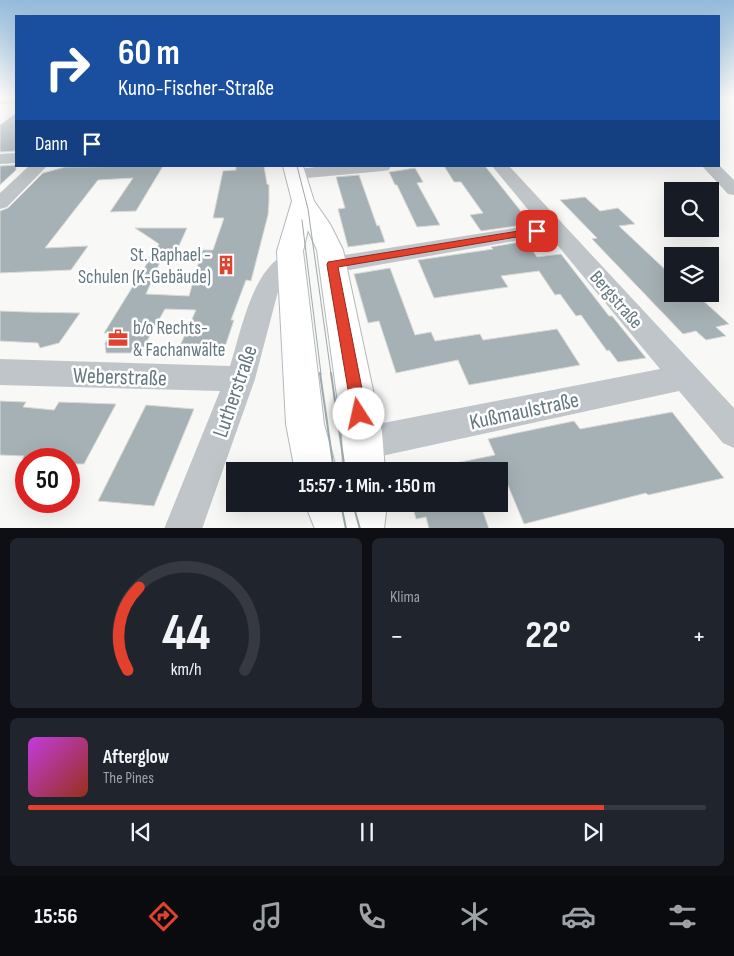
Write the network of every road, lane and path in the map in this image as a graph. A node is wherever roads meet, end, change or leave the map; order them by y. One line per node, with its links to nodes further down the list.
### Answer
1 (15, 158): 2 (street)
2 (0, 159)
3 (38, 167): 10 (street)
4 (361, 167): 7 (street)
5 (501, 167): 11 (street, Bergstraße)
6 (711, 167): 8 (street)
7 (294, 170): 9 (main road)
8 (734, 190)
9 (303, 201): 12 (main road); 13 (main road)
10 (0, 203)
11 (555, 228): 13 (street); 15 (street, Bergstraße)
12 (291, 260): 16 (street, Lutherstraße); 19 (main road)
13 (332, 265): 18 (main road)
14 (0, 372): 16 (street, Weberstraße)
15 (685, 377): 17 (street, Bergstraße); 18 (street, Kußmaulstraße)
16 (240, 380): 22 (street, Lutherstraße)
17 (729, 420)
18 (364, 459)
19 (314, 462)
20 (331, 512): 23 (main road)
21 (364, 512): 24 (main road)
22 (183, 528)
23 (344, 528)
24 (361, 528)

